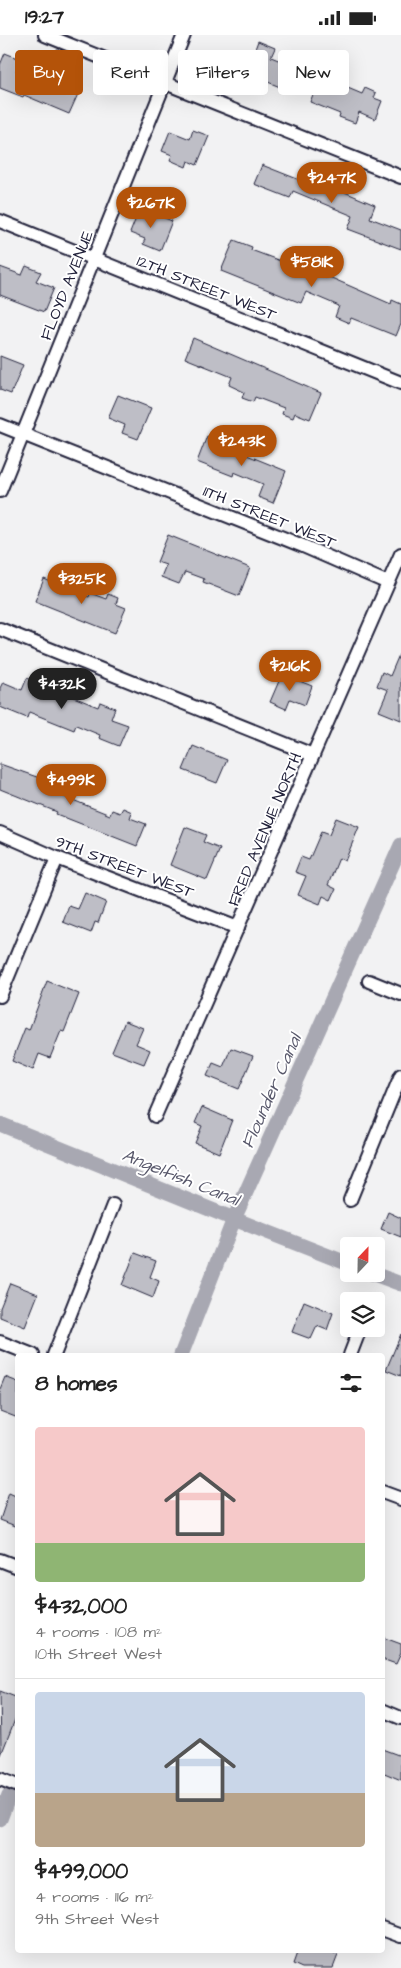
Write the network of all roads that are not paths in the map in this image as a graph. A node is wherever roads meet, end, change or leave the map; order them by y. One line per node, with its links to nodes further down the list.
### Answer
1 (45, 35): 3 (street)
2 (184, 35): 4 (street, FLOYD AVENUE)
3 (93, 54)
4 (168, 75)
5 (168, 84): 7 (street)
6 (160, 95): 9 (street, FLOYD AVENUE)
7 (401, 177)
8 (0, 221): 9 (street, 12TH STREET WEST)
9 (94, 259): 10 (street, 12TH STREET WEST); 12 (street, FLOYD AVENUE)
10 (401, 383)
11 (0, 425): 12 (street, 11TH STREET WEST)
12 (23, 434): 13 (street, FLOYD AVENUE); 15 (street, 11TH STREET WEST)
13 (0, 491)
14 (401, 554): 15 (street, FRED AVENUE NORTH)
15 (388, 583): 17 (street, FRED AVENUE NORTH)
16 (0, 629): 17 (street)
17 (313, 755): 20 (street, FRED AVENUE NORTH)
18 (0, 833): 19 (street, 9TH STREET WEST)
19 (57, 858): 20 (street, 9TH STREET WEST); 23 (street)
20 (238, 929): 25 (street, FRED AVENUE NORTH)
21 (369, 981): 22 (street)
22 (401, 994)
23 (0, 996)
24 (401, 1075): 26 (street)
25 (155, 1116)
26 (350, 1200)
27 (113, 1205): 31 (street)
28 (357, 1337): 32 (street)
29 (0, 1342): 30 (street)
30 (28, 1353)
31 (55, 1353)
32 (351, 1353)
33 (385, 1493): 34 (street)
34 (401, 1499)
35 (0, 1561): 36 (street)
36 (15, 1566)
37 (385, 1711): 38 (street)
38 (401, 1718)
39 (0, 1779): 40 (street)
40 (15, 1785)
41 (385, 1930): 42 (street)
42 (401, 1936)

